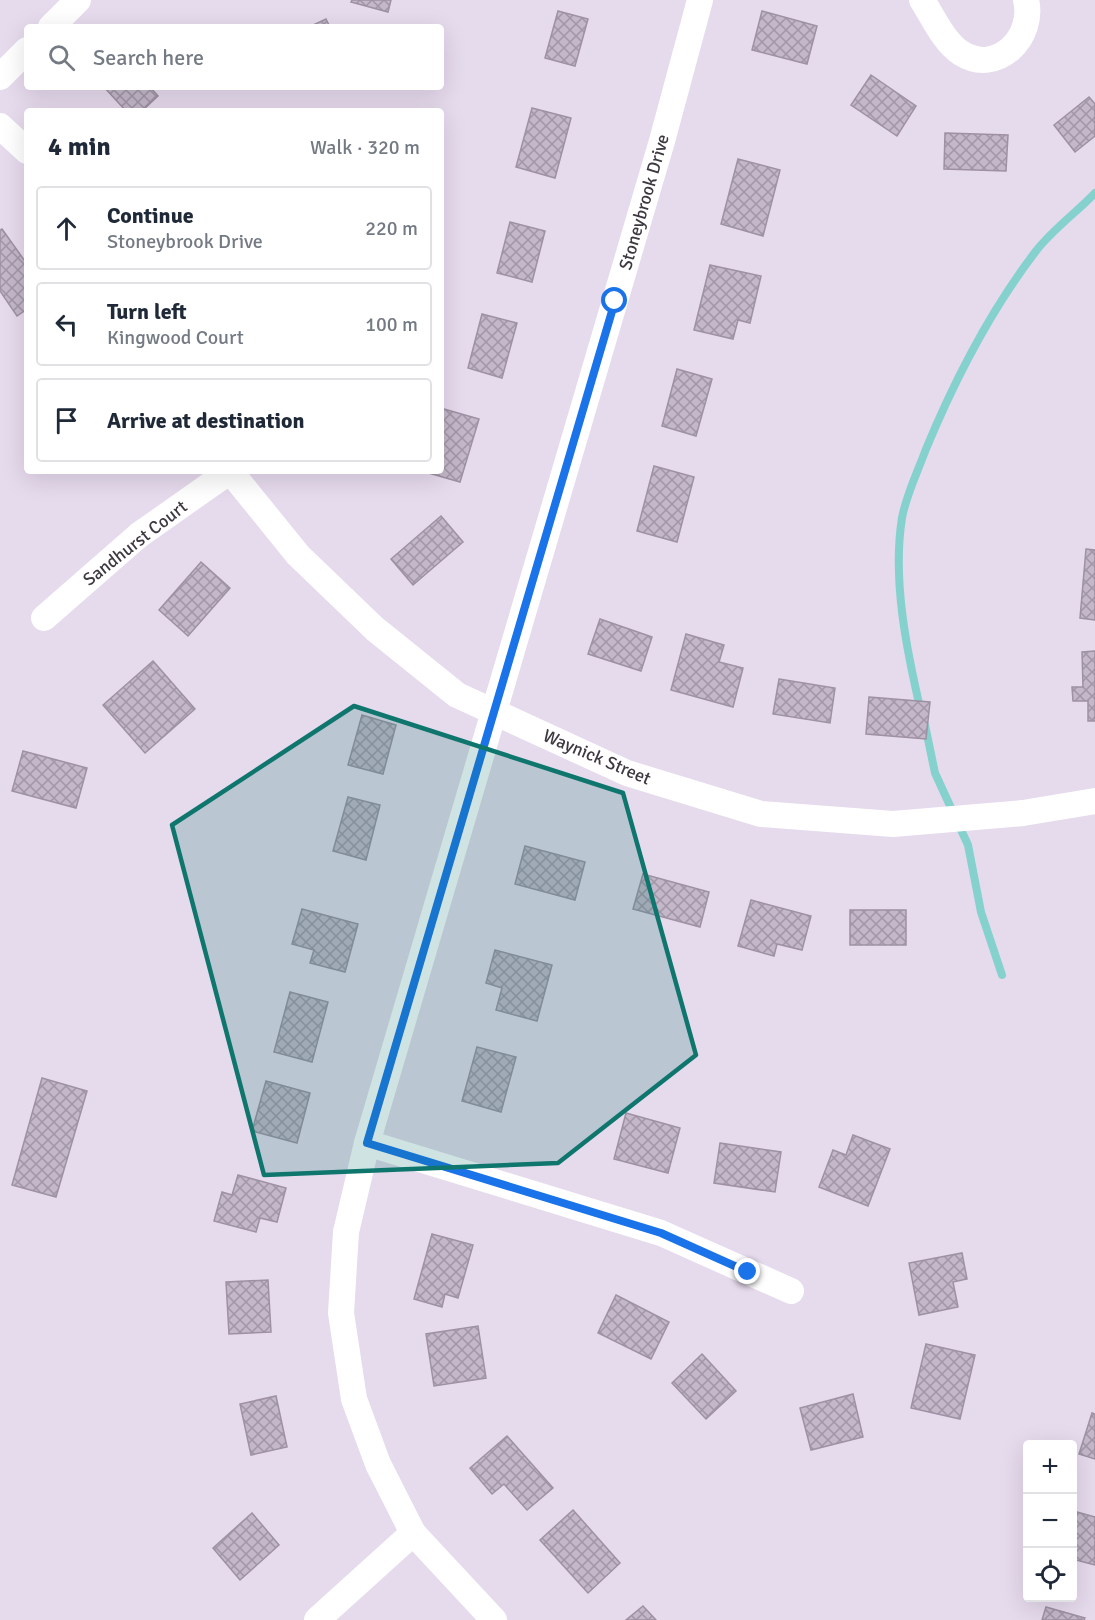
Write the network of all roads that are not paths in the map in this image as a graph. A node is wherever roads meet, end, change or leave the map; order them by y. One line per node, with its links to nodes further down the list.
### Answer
1 (78, 0): 5 (street)
2 (700, 0): 13 (street, Stoneybrook Drive)
3 (922, 0): 4 (street)
4 (1026, 0)
5 (54, 24)
6 (24, 53): 7 (street)
7 (0, 77)
8 (0, 126): 9 (street)
9 (24, 148)
10 (226, 474): 12 (street, Sandhurst Court)
11 (232, 474): 13 (street, Waynick Street)
12 (44, 618)
13 (494, 711): 14 (street, Waynick Street); 15 (street, Stoneybrook Drive)
14 (1095, 801)
15 (367, 1143): 16 (street); 17 (street, Stoneybrook Drive)
16 (791, 1291)
17 (413, 1533): 18 (street); 19 (street, Stoneybrook Drive)
18 (316, 1620)
19 (494, 1620)

